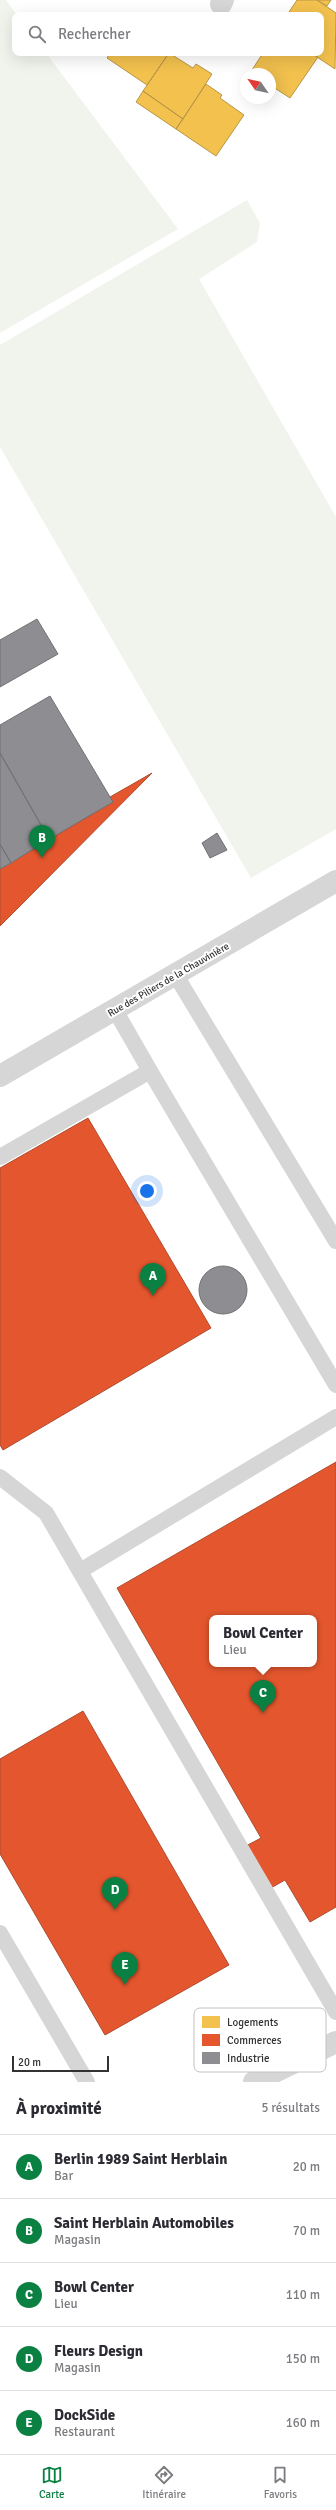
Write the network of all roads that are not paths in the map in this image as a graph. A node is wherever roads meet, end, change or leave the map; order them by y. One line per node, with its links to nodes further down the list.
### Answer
1 (336, 881): 2 (street, Rue des Piliers de la Chauvinière)
2 (176, 974): 3 (street, Rue des Piliers de la Chauvinière); 7 (lane)
3 (114, 1010): 4 (lane); 5 (street, Rue des Piliers de la Chauvinière)
4 (150, 1071): 6 (lane); 8 (lane)
5 (0, 1076)
6 (0, 1157)
7 (336, 1241)
8 (336, 1385)
9 (336, 1417): 11 (lane)
10 (0, 1477): 11 (lane)
11 (80, 1570): 13 (lane)
12 (0, 1934): 17 (lane)
13 (336, 2012)
14 (336, 2042): 15 (street)
15 (326, 2047)
16 (274, 2072): 18 (street)
17 (87, 2082)
18 (254, 2082)

